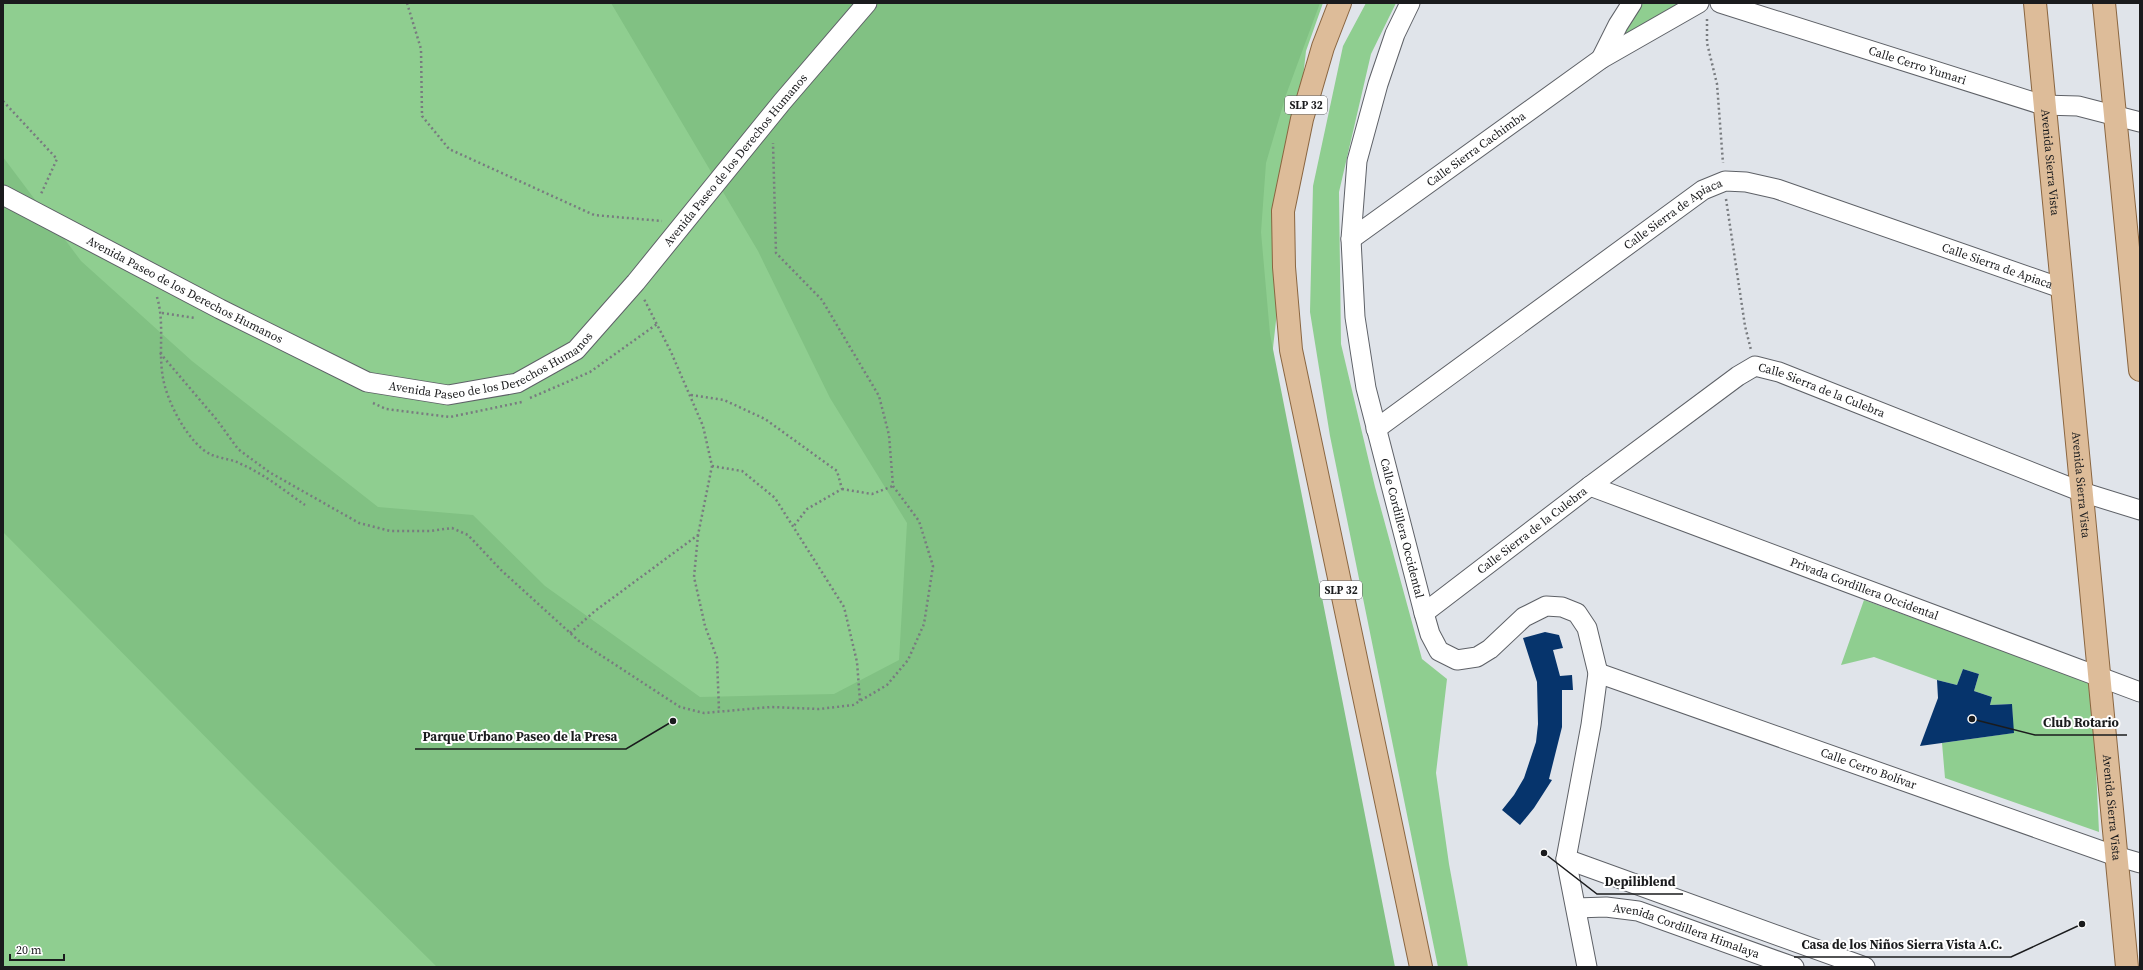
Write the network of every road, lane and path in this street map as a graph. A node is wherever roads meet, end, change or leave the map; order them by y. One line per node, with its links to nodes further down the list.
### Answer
1 (408, 3): 18 (path)
2 (867, 3): 13 (street, Avenida Paseo de los Derechos Humanos)
3 (1340, 3): 49 (main road, SLP 32)
4 (1410, 3): 19 (street, Calle Cordillera Occidental)
5 (1632, 3): 10 (street, Calle Sierra Cachimba)
6 (1699, 3): 10 (street, Calle Sierra Cachimba)
7 (1720, 3): 12 (street, Calle Cerro Yumari)
8 (2035, 3): 12 (main road, Avenida Sierra Vista)
9 (2104, 3): 14 (main road)
10 (1600, 59): 19 (street, Calle Sierra Cachimba)
11 (3, 101): 17 (path)
12 (2043, 105): 14 (street, Calle Cerro Yumari); 22 (main road, Avenida Sierra Vista)
13 (771, 116): 18 (street, Avenida Paseo de los Derechos Humanos); 28 (path)
14 (2116, 117): 15 (street, Calle Cerro Yumari); 24 (main road)
15 (2140, 122)
16 (3, 195): 17 (street, Avenida Paseo de los Derechos Humanos)
17 (34, 211): 20 (street, Avenida Paseo de los Derechos Humanos)
18 (684, 223): 21 (street, Avenida Paseo de los Derechos Humanos)
19 (1351, 239): 26 (street, Calle Cordillera Occidental)
20 (150, 272): 21 (street, Avenida Paseo de los Derechos Humanos); 23 (path)
21 (636, 282): 25 (path)
22 (2061, 288): 26 (street, Calle Sierra de Apiaca); 31 (main road, Avenida Sierra Vista)
23 (160, 353): 32 (path); 37 (path)
24 (2140, 370)
25 (690, 395): 27 (path); 30 (path)
26 (1376, 429): 36 (street, Calle Cordillera Occidental)
27 (712, 466): 34 (path); 35 (path)
28 (893, 486): 30 (path); 41 (path)
29 (1590, 486): 31 (street, Calle Sierra de la Culebra); 36 (street, Calle Sierra de la Culebra); 39 (street, Privada Cordillera Occidental)
30 (842, 489): 34 (path)
31 (2082, 492): 33 (street, Calle Sierra de la Culebra); 39 (main road, Avenida Sierra Vista)
32 (305, 505)
33 (2140, 510)
34 (793, 527): 41 (path)
35 (698, 535): 37 (path); 42 (path)
36 (1424, 613): 38 (street, Calle Cordillera Occidental)
37 (570, 633): 42 (path)
38 (1598, 673): 43 (street, Calle Cerro Bolívar); 44 (street, Calle Cordillera Occidental)
39 (2100, 678): 40 (street, Privada Cordillera Occidental); 43 (main road, Avenida Sierra Vista)
40 (2140, 692)
41 (860, 701): 42 (path)
42 (718, 712)
43 (2116, 856): 45 (street, Calle Cerro Bolívar); 53 (main road, Avenida Sierra Vista)
44 (1566, 859): 46 (street, Avenida Cordillera Himalaya); 47 (street)
45 (2140, 863)
46 (1623, 879): 48 (street); 52 (street, Avenida Cordillera Himalaya)
47 (1576, 908): 48 (street, Avenida Cordillera Himalaya); 50 (street)
48 (1621, 909): 51 (street, Avenida Cordillera Himalaya)
49 (1421, 967)
50 (1588, 967)
51 (1794, 967)
52 (1865, 967)
53 (2127, 967)

